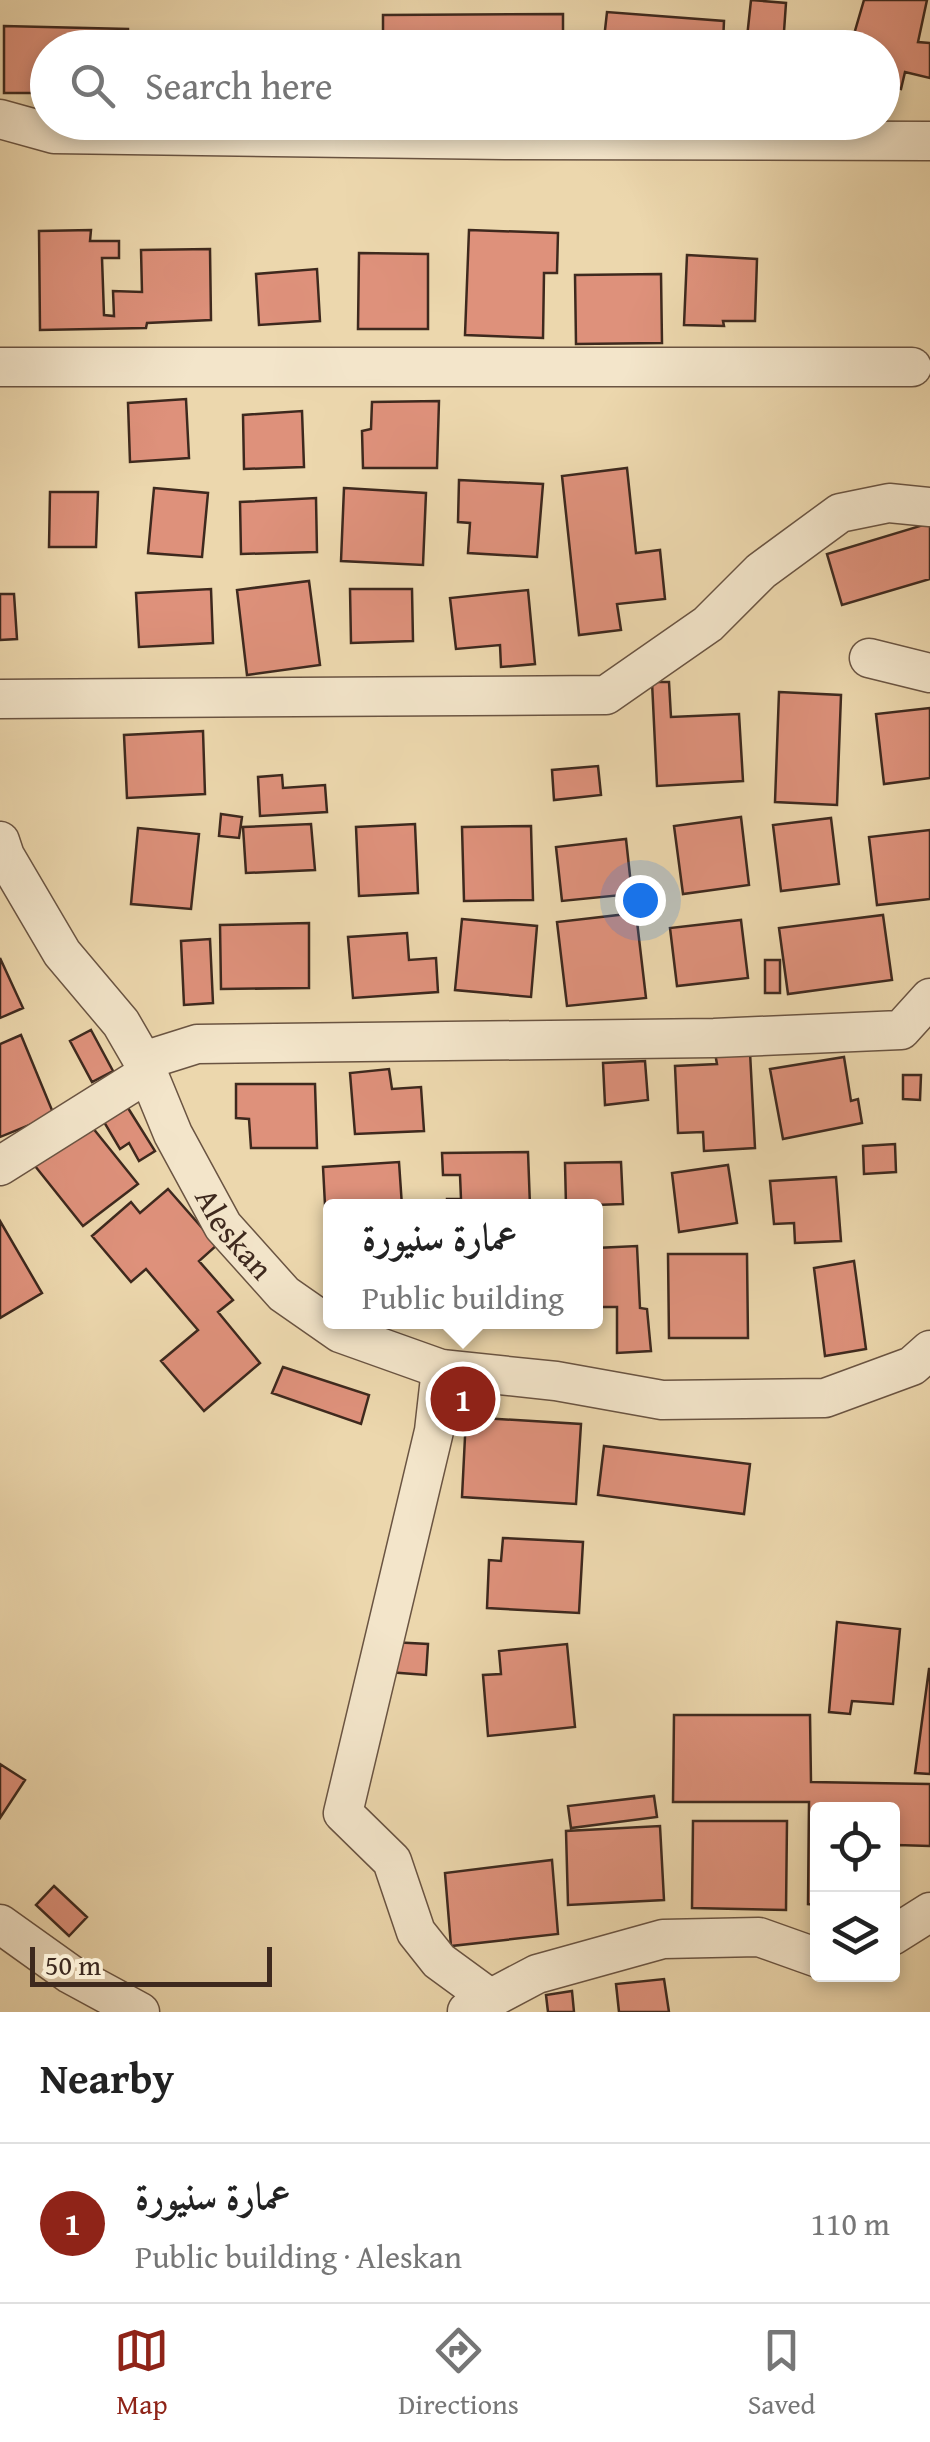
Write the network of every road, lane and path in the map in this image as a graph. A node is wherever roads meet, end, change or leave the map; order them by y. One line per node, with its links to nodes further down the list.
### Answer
1 (0, 120): 2 (street)
2 (30, 128)
3 (505, 140): 4 (street)
4 (930, 141)
5 (0, 367): 6 (street)
6 (912, 367)
7 (930, 507): 10 (street)
8 (869, 658): 9 (street)
9 (930, 673)
10 (0, 699)
11 (0, 841): 13 (street, Aleskan)
12 (930, 998): 13 (street)
13 (146, 1067): 14 (street); 15 (street, Aleskan)
14 (0, 1166)
15 (323, 1320)
16 (336, 1329): 18 (street, Aleskan)
17 (930, 1350): 18 (street, Aleskan)
18 (440, 1369): 23 (street)
19 (930, 1912): 21 (street)
20 (0, 1924): 24 (street)
21 (900, 1931)
22 (810, 1955): 23 (street)
23 (478, 2005)
24 (140, 2012)

